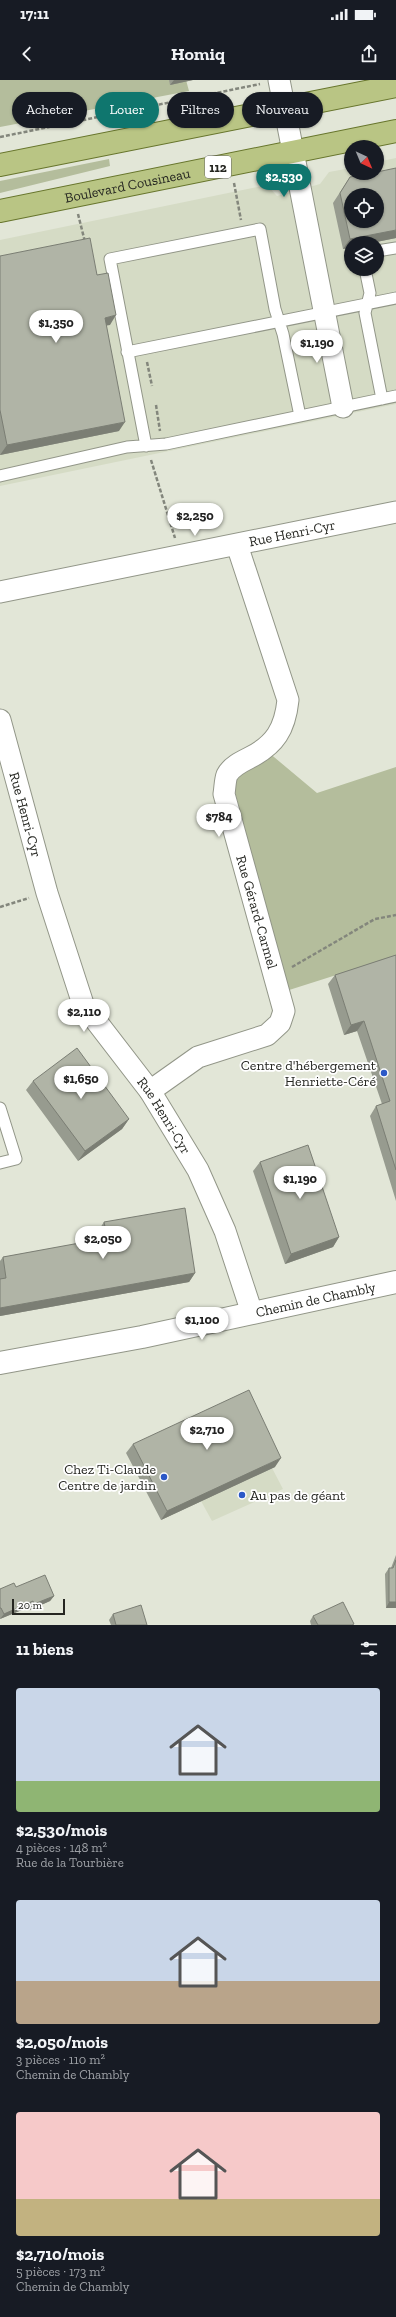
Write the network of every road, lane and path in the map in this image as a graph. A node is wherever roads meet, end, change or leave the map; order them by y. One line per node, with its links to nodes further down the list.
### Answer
1 (272, 82): 3 (street); 8 (path)
2 (396, 86): 4 (main road)
3 (277, 92)
4 (323, 100)
5 (242, 116): 10 (main road)
6 (288, 128): 9 (street)
7 (396, 131): 9 (main road, Boulevard Cousineau / 112)
8 (0, 137)
9 (292, 152): 13 (main road, Boulevard Cousineau / 112); 21 (street)
10 (0, 165)
11 (234, 181): 12 (path)
12 (239, 208)
13 (0, 211)
14 (78, 212): 16 (path)
15 (396, 248): 17 (lane)
16 (87, 249)
17 (384, 250)
18 (366, 276): 20 (lane)
19 (396, 298): 20 (lane)
20 (368, 304): 21 (lane); 27 (lane)
21 (323, 313): 22 (lane); 29 (street)
22 (279, 322): 23 (lane); 23 (lane); 30 (lane)
23 (127, 352): 32 (lane)
24 (147, 358): 25 (path)
25 (152, 386)
26 (396, 396): 27 (lane)
27 (382, 399): 29 (lane)
28 (156, 405): 31 (path)
29 (342, 407): 30 (lane)
30 (300, 416): 32 (lane)
31 (160, 431)
32 (146, 446): 34 (lane)
33 (151, 460): 36 (path)
34 (0, 476)
35 (396, 512): 37 (street, Rue Henri-Cyr)
36 (177, 544)
37 (237, 545): 38 (street, Rue Henri-Cyr); 43 (street, Rue Gérard-Carmel)
38 (0, 592)
39 (0, 720): 40 (street, Rue Henri-Cyr)
40 (47, 893): 41 (path); 44 (street, Rue Henri-Cyr)
41 (0, 907)
42 (396, 915): 43 (path)
43 (275, 977): 44 (street, Rue Gérard-Carmel)
44 (150, 1091): 48 (street, Rue Henri-Cyr)
45 (0, 1108): 46 (lane)
46 (0, 1163)
47 (396, 1282): 48 (street, Chemin de Chambly)
48 (252, 1313): 49 (street, Chemin de Chambly)
49 (0, 1363)

